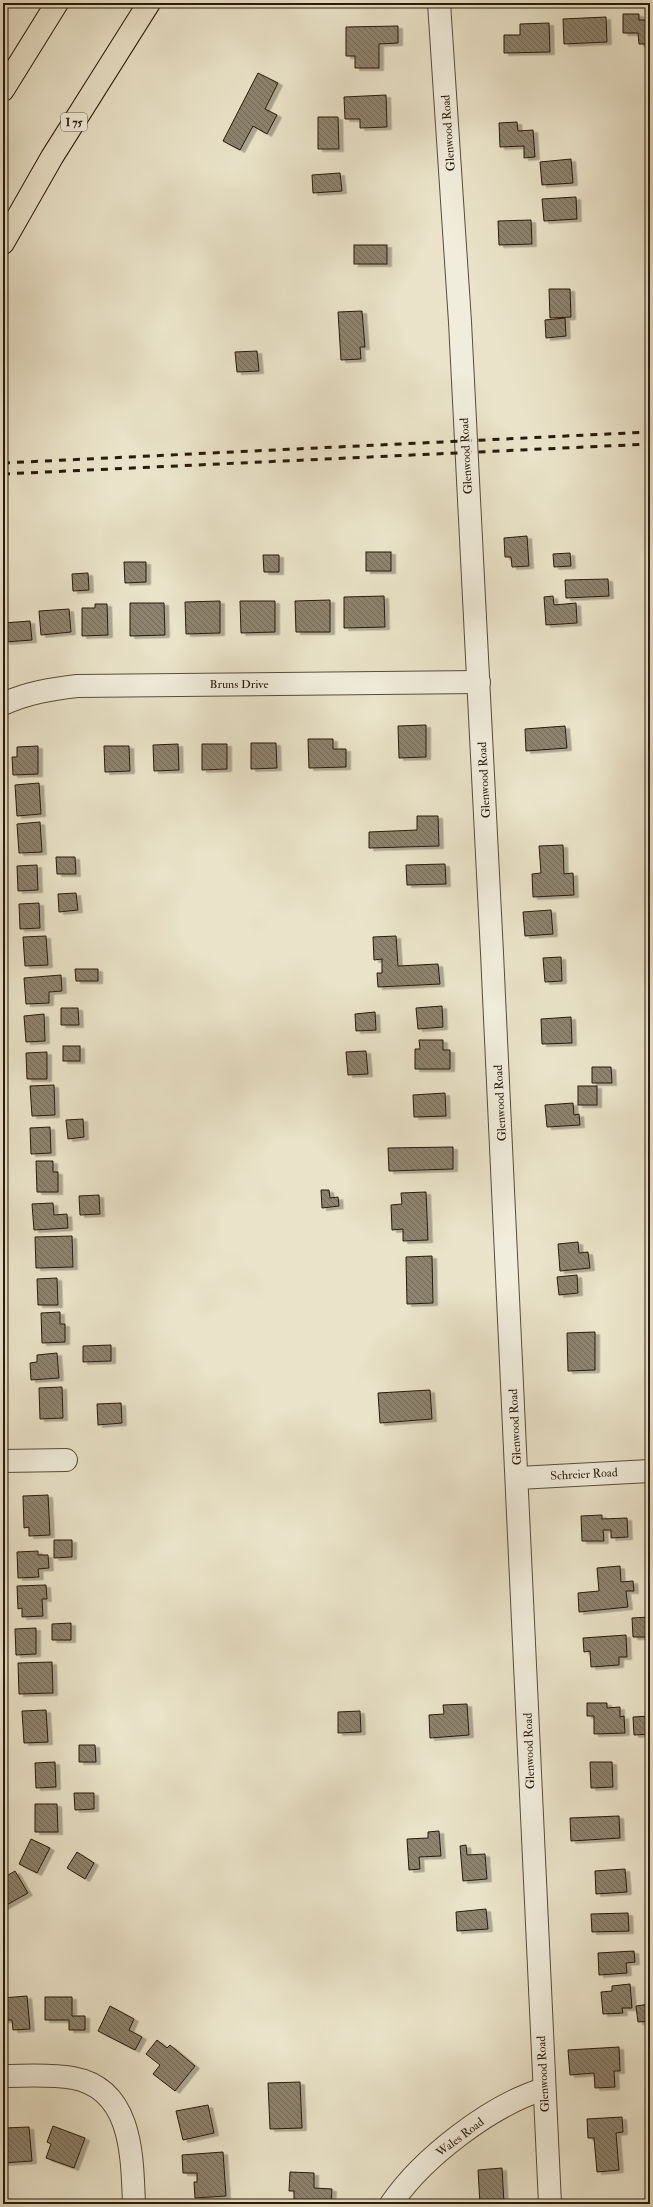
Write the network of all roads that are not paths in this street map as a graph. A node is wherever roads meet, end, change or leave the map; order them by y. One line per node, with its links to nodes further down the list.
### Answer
1 (57, 3): 4 (highway)
2 (148, 3): 5 (highway, I 75)
3 (439, 3): 6 (street, Glenwood Road)
4 (3, 90)
5 (3, 243)
6 (479, 682): 7 (street, Bruns Drive); 11 (street, Glenwood Road)
7 (3, 704)
8 (66, 1460): 9 (street)
9 (3, 1461)
10 (650, 1471): 11 (street, Schreier Road)
11 (518, 1478): 13 (street, Glenwood Road)
12 (3, 2076): 14 (street)
13 (544, 2089): 15 (street, Wales Road); 16 (street, Glenwood Road)
14 (134, 2204)
15 (391, 2204)
16 (550, 2204)

